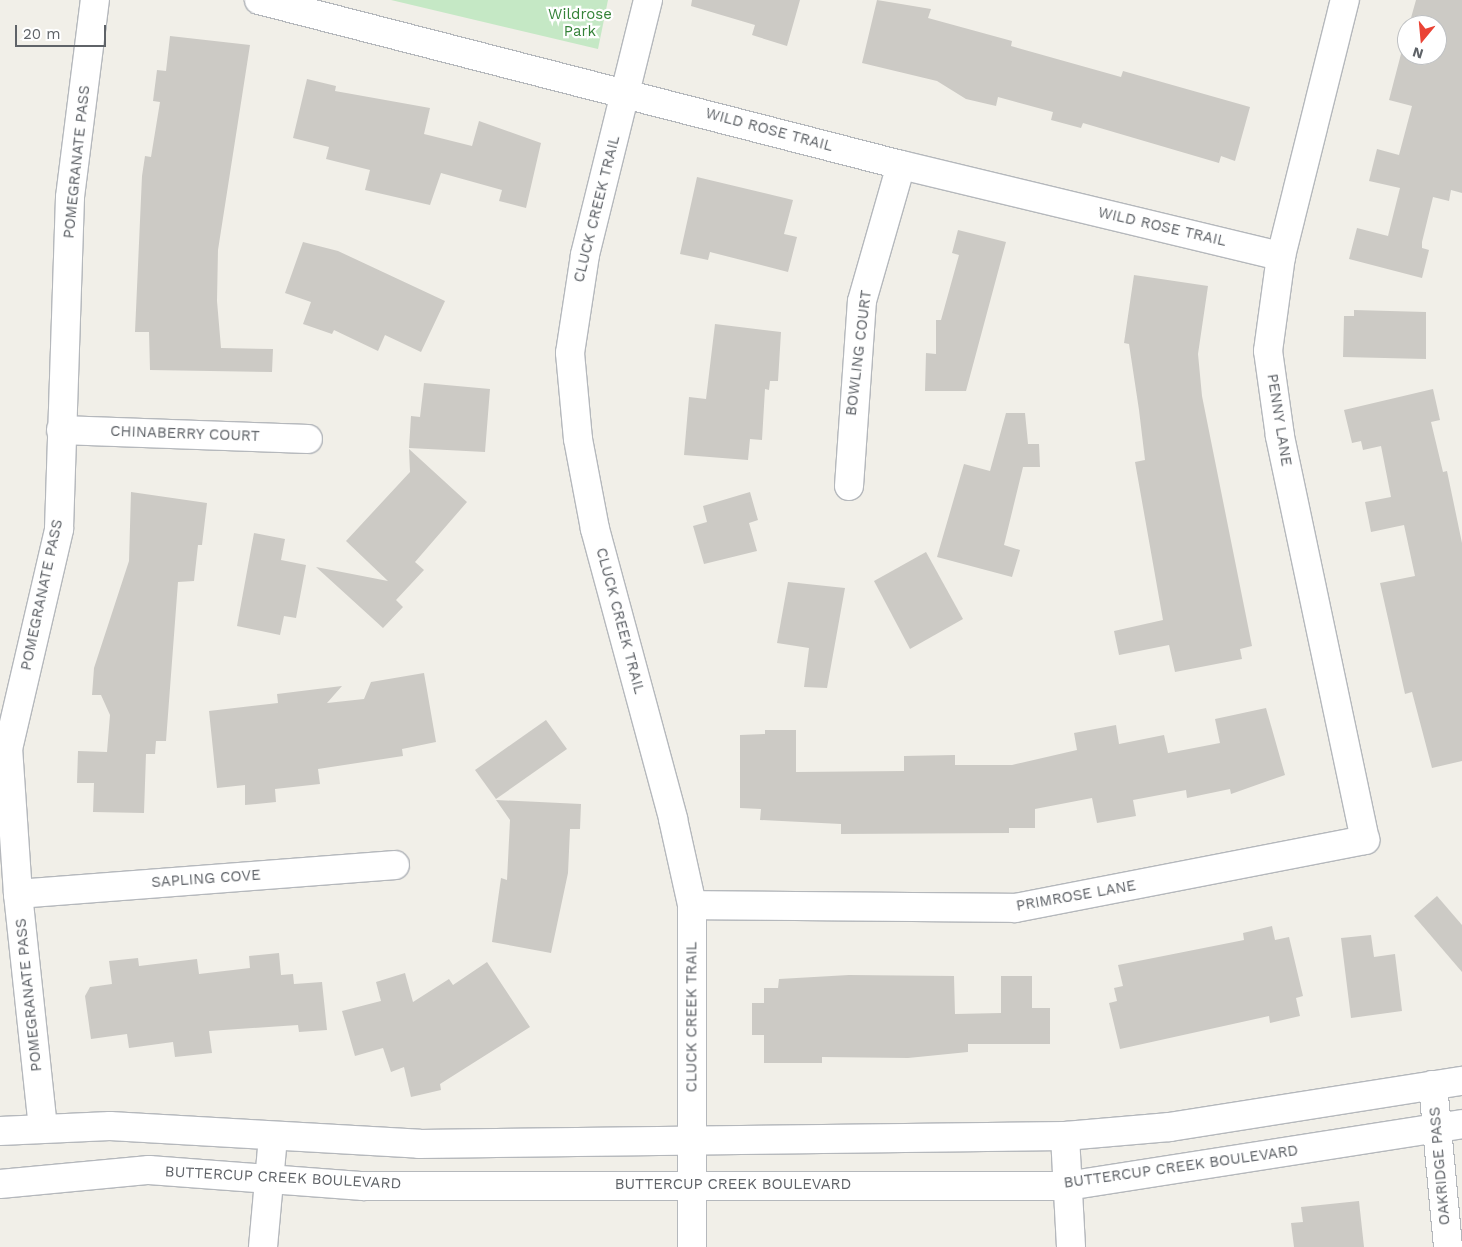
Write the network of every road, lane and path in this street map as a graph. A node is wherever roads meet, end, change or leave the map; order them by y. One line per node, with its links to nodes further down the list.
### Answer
1 (95, 0): 8 (street, POMEGRANATE PASS)
2 (259, 0): 5 (street, WILD ROSE TRAIL)
3 (648, 0): 5 (street, CLUCK CREEK TRAIL)
4 (1345, 0): 7 (street, PENNY LANE)
5 (627, 92): 6 (street, WILD ROSE TRAIL); 14 (street, CLUCK CREEK TRAIL)
6 (901, 165): 7 (street, WILD ROSE TRAIL); 10 (street, BOWLING COURT)
7 (1280, 256): 11 (street, PENNY LANE)
8 (61, 430): 9 (street, CHINABERRY COURT); 13 (street, POMEGRANATE PASS)
9 (308, 439)
10 (848, 486)
11 (1365, 840): 14 (street, PRIMROSE LANE)
12 (395, 865): 13 (street, SAPLING COVE)
13 (18, 894): 18 (street, POMEGRANATE PASS)
14 (692, 905): 22 (street, CLUCK CREEK TRAIL)
15 (1462, 1081): 16 (street)
16 (1432, 1085): 17 (street, OAKRIDGE PASS); 20 (street)
17 (1450, 1126): 26 (street, BUTTERCUP CREEK BOULEVARD); 30 (street, OAKRIDGE PASS)
18 (43, 1128): 19 (street); 21 (street)
19 (0, 1131)
20 (1065, 1136): 22 (street); 26 (street)
21 (273, 1137): 22 (street); 23 (street)
22 (692, 1140): 25 (street, CLUCK CREEK TRAIL)
23 (268, 1179): 24 (street, BUTTERCUP CREEK BOULEVARD); 25 (street, BUTTERCUP CREEK BOULEVARD); 27 (street)
24 (0, 1184)
25 (692, 1185): 26 (street, BUTTERCUP CREEK BOULEVARD); 28 (street, CLUCK CREEK TRAIL)
26 (1067, 1186): 29 (street)
27 (263, 1247)
28 (692, 1247)
29 (1071, 1247)
30 (1448, 1247)

